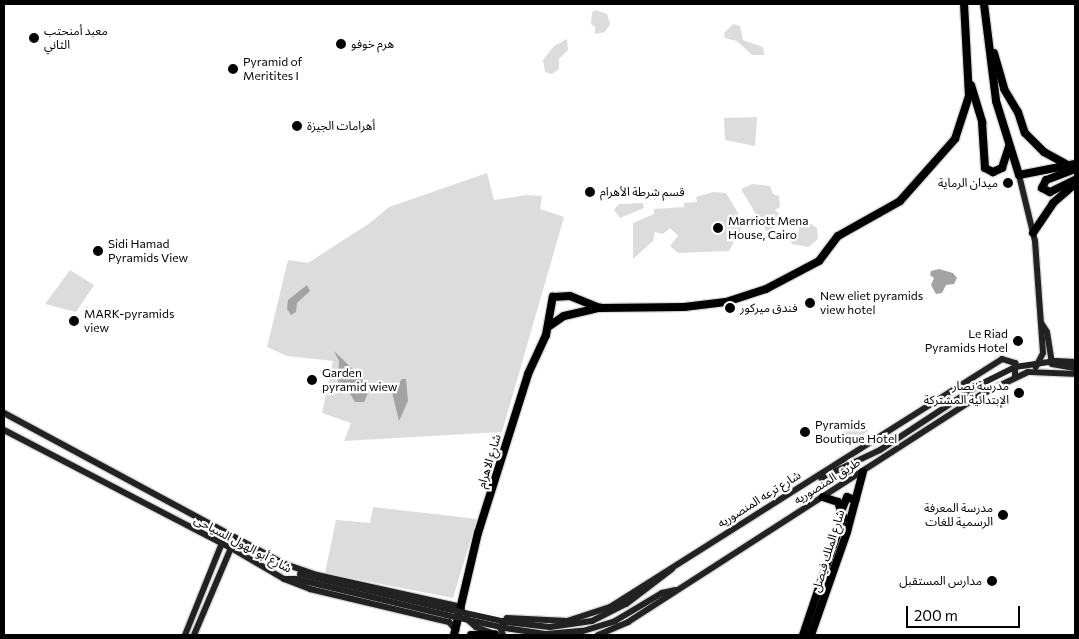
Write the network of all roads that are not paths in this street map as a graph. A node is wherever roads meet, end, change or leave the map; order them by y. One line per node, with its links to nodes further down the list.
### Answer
1 (964, 4): 4 (main road)
2 (984, 4): 3 (main road)
3 (987, 29): 5 (main road); 6 (main road)
4 (969, 81): 5 (main road); 12 (main road)
5 (1009, 145): 8 (main road)
6 (1072, 164): 8 (main road)
7 (1075, 169): 9 (main road)
8 (1019, 175): 11 (main road)
9 (1075, 180)
10 (1075, 184): 11 (main road)
11 (1033, 233): 13 (main road)
12 (600, 308): 14 (main road); 14 (main road, شارع الاهرام)
13 (1042, 324): 16 (main road); 17 (main road)
14 (548, 327): 39 (main road, شارع الاهرام)
15 (1075, 362): 26 (main road, bridge)
16 (1075, 368)
17 (1032, 372): 18 (main road, طريق المنصوريه); 19 (main road, طريق المنصوريه)
18 (1075, 374)
19 (1016, 377): 23 (main road, طريق المنصوريه); 26 (main road, شارع ترعه المنصوريه)
20 (4, 413): 22 (main road, شارع أبو الهول السياحى)
21 (4, 430): 24 (main road, شارع أبو الهول السياحى)
22 (108, 469): 24 (main road); 25 (main road, شارع أبو الهول السياحى)
23 (863, 472): 28 (main road, طريق المنصوريه); 29 (main road, شارع الملك فيصل)
24 (101, 481): 27 (main road, شارع أبو الهول السياحى)
25 (131, 481): 27 (main road); 35 (main road, شارع أبو الهول السياحى)
26 (807, 482): 36 (main road, شارع ترعه المنصوريه)
27 (124, 494): 31 (main road, شارع أبو الهول السياحى)
28 (823, 497): 30 (main road, شارع الملك فيصل); 38 (main road, طريق المنصوريه)
29 (855, 500): 30 (main road); 48 (main road, شارع الملك فيصل)
30 (842, 508): 47 (main road, شارع الملك فيصل)
31 (222, 543): 32 (main road, شارع أبو الهول السياحى); 33 (main road)
32 (231, 548): 34 (main road); 37 (main road, شارع أبو الهول السياحى)
33 (216, 558): 34 (main road); 42 (main road)
34 (225, 562): 43 (main road)
35 (285, 564): 36 (main road, bridge); 39 (main road, شارع أبو الهول السياحى)
36 (676, 564): 45 (main road, شارع ترعه المنصوريه)
37 (284, 580): 38 (main road, bridge); 40 (main road, شارع أبو الهول السياحى)
38 (676, 590): 46 (main road, طريق المنصوريه)
39 (458, 606): 40 (main road); 41 (main road, شارع الاهرام); 45 (main road)
40 (449, 622): 41 (main road)
41 (455, 633)
42 (185, 635)
43 (194, 635)
44 (471, 635): 45 (main road)
45 (500, 635)
46 (598, 635)
47 (803, 635)
48 (811, 635)

